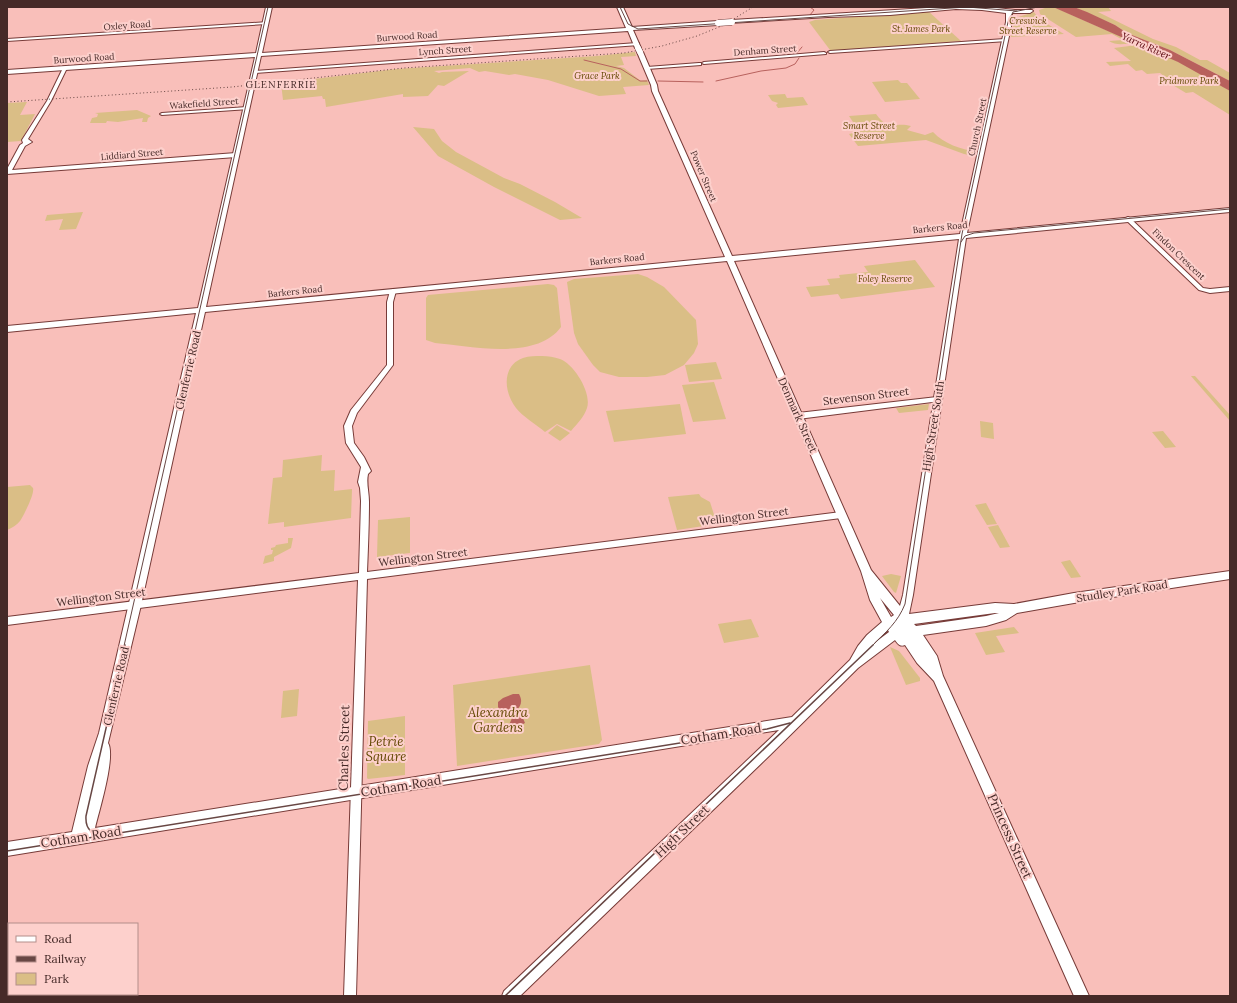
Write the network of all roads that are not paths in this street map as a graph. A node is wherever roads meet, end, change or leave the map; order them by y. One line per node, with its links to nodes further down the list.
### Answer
1 (269, 7): 10 (main road, Glenferrie Road)
2 (620, 7): 11 (main road, Power Street)
3 (961, 7): 8 (main road, Burwood Road); 11 (main road, Burwood Road, bridge)
4 (990, 7): 6 (main road)
5 (1036, 8): 6 (main road); 7 (main road)
6 (1021, 9): 8 (main road)
7 (1030, 11): 8 (main road, Burwood Road); 9 (main road)
8 (1009, 12): 9 (main road, Church Street)
9 (1009, 22): 13 (main road, Church Street)
10 (265, 24): 12 (street, Oxley Road); 15 (main road, Glenferrie Road)
11 (631, 30): 14 (main road, Power Street); 15 (main road, Burwood Road)
12 (7, 40)
13 (1005, 41): 16 (street, Denham Street); 26 (main road, Church Street)
14 (639, 48): 16 (main road, Power Street); 19 (street, Lynch Street)
15 (258, 55): 17 (main road, Burwood Road); 19 (main road, Glenferrie Road)
16 (647, 67): 27 (main road, Power Street)
17 (65, 68): 18 (main road, Burwood Road); 23 (street)
18 (7, 72)
19 (255, 72): 20 (main road, Glenferrie Road)
20 (247, 108): 21 (street, Wakefield Street); 22 (main road, Glenferrie Road)
21 (162, 114)
22 (236, 155): 23 (street, Liddiard Street); 34 (main road, Glenferrie Road)
23 (8, 172)
24 (1230, 210): 25 (main road, Barkers Road)
25 (1130, 219): 26 (main road, Barkers Road); 30 (street, Findon Crescent)
26 (963, 235): 28 (main road, Barkers Road); 36 (main road, High Street South)
27 (724, 248): 28 (main road, Power Street); 29 (main road)
28 (728, 258): 29 (main road, Barkers Road); 37 (main road, Denmark Street)
29 (690, 262): 31 (main road, Barkers Road)
30 (1230, 289)
31 (393, 291): 32 (main road, Barkers Road); 33 (street, Charles Street)
32 (382, 292): 33 (street); 34 (main road, Barkers Road)
33 (390, 302): 41 (street, Charles Street)
34 (201, 310): 35 (main road, Barkers Road); 42 (main road, Glenferrie Road)
35 (7, 329)
36 (937, 399): 37 (street, Stevenson Street); 44 (main road, High Street South)
37 (798, 416): 38 (main road, Denmark Street)
38 (841, 516): 39 (main road, Denmark Street); 41 (street, Wellington Street)
39 (866, 571): 44 (main road, Denmark Street); 46 (main road, Denmark Street)
40 (1230, 575): 43 (main road, Studley Park Road)
41 (362, 577): 42 (street, Wellington Street); 53 (street, Charles Street)
42 (135, 605): 45 (street, Wellington Street); 54 (main road, Glenferrie Road)
43 (1014, 609): 44 (main road, Studley Park Road); 47 (main road, Studley Park Road)
44 (903, 618): 46 (main road, High Street); 48 (main road, Princess Street)
45 (7, 621)
46 (888, 623): 48 (main road, Princess Street); 50 (main road, High Street)
47 (946, 627): 48 (main road, Studley Park Road); 49 (main road)
48 (905, 633): 49 (main road, Princess Street); 50 (main road, High Street); 51 (main road, Princess Street)
49 (925, 646): 51 (main road, Princess Street)
50 (854, 664): 52 (main road, High Street)
51 (937, 676): 58 (main road, Princess Street)
52 (794, 722): 53 (main road, Cotham Road); 57 (main road, High Street)
53 (357, 793): 54 (main road, Cotham Road); 56 (street, Charles Street)
54 (82, 837): 55 (main road, Cotham Road)
55 (7, 849)
56 (350, 996)
57 (508, 996)
58 (1082, 996)

